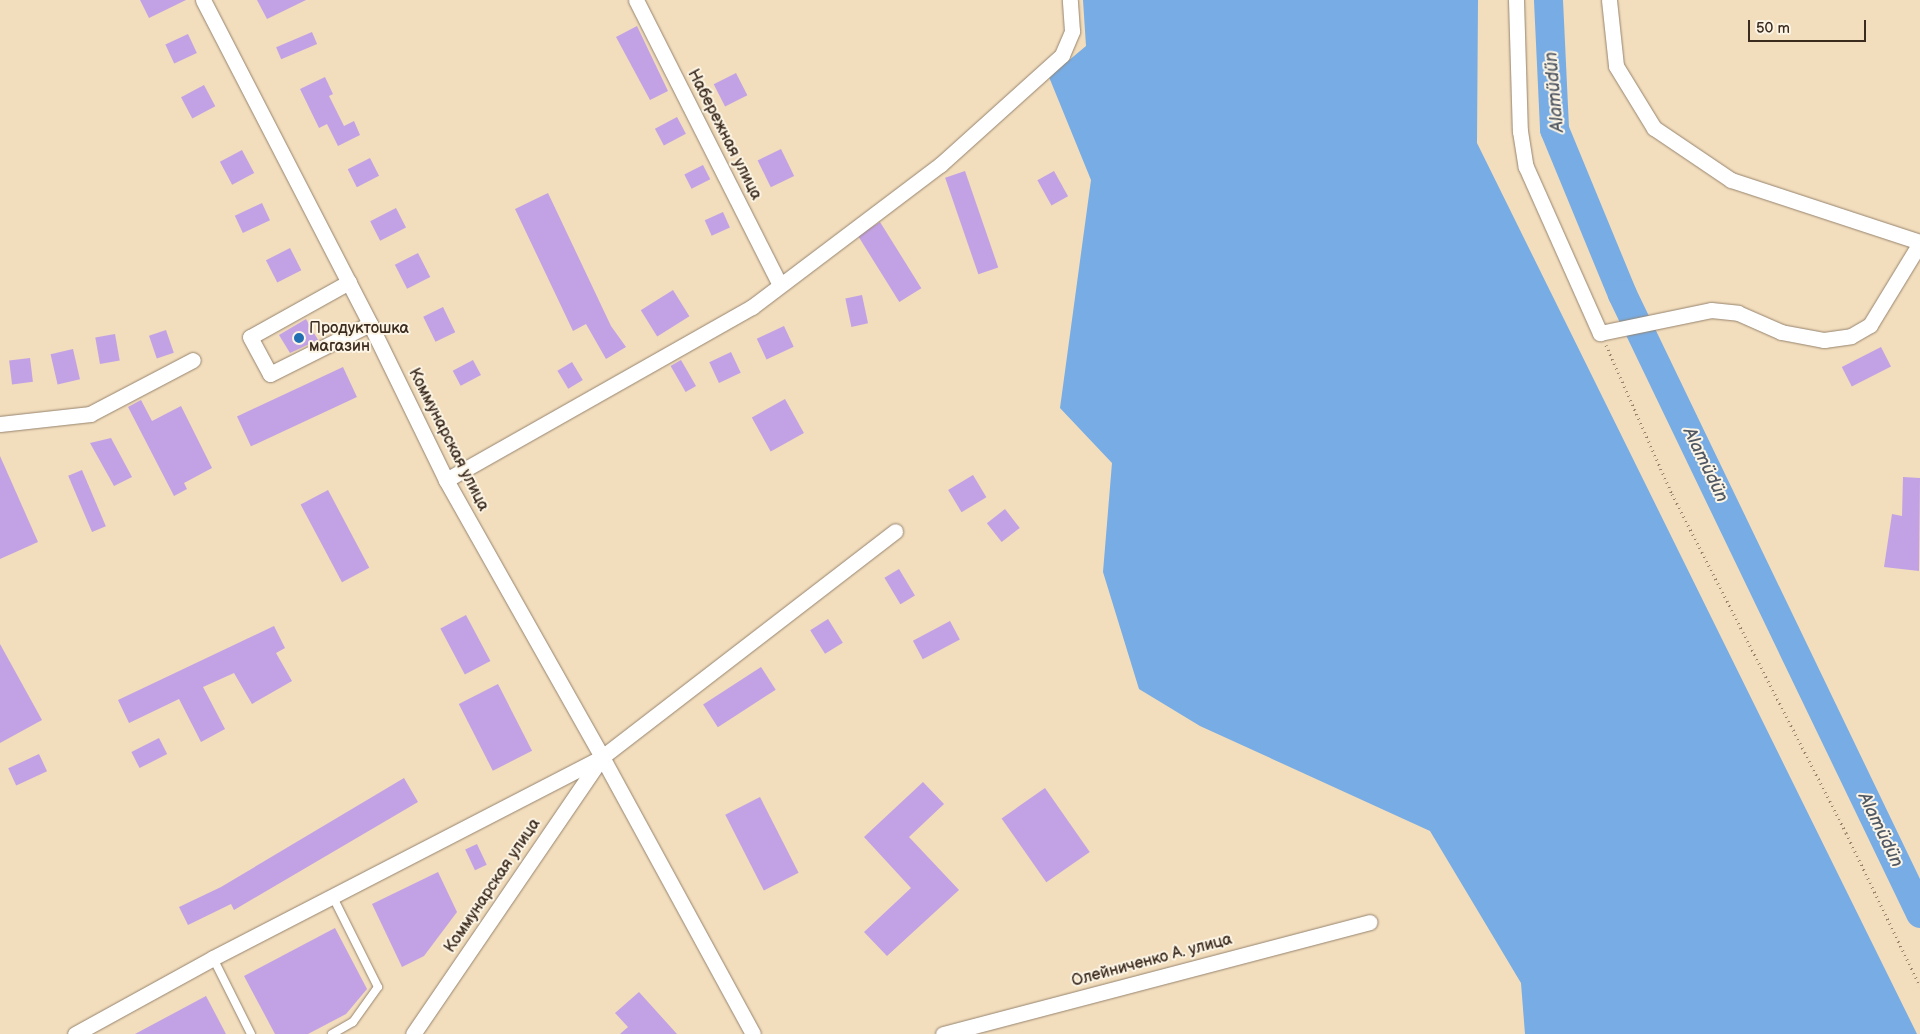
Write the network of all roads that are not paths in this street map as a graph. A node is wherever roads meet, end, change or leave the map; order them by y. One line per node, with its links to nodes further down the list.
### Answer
1 (203, 0): 7 (street, Коммунарская улица)
2 (636, 0): 8 (street, Набережная улица)
3 (1070, 0): 8 (street)
4 (1516, 0): 6 (street)
5 (1609, 0): 6 (street)
6 (1920, 243)
7 (349, 282): 9 (street, Коммунарская улица); 9 (street)
8 (780, 286): 12 (street)
9 (370, 324): 12 (street, Коммунарская улица)
10 (194, 360): 11 (street)
11 (0, 424)
12 (446, 480): 14 (street, Коммунарская улица)
13 (895, 531): 14 (street)
14 (602, 757): 15 (street); 21 (street, Коммунарская улица); 22 (street, Коммунарская улица)
15 (332, 897): 17 (street); 20 (lane)
16 (1370, 922): 23 (street, Олейниченко А. улица)
17 (213, 958): 18 (street); 19 (lane)
18 (75, 1034)
19 (251, 1034)
20 (332, 1034)
21 (413, 1034)
22 (753, 1034)
23 (943, 1034)

